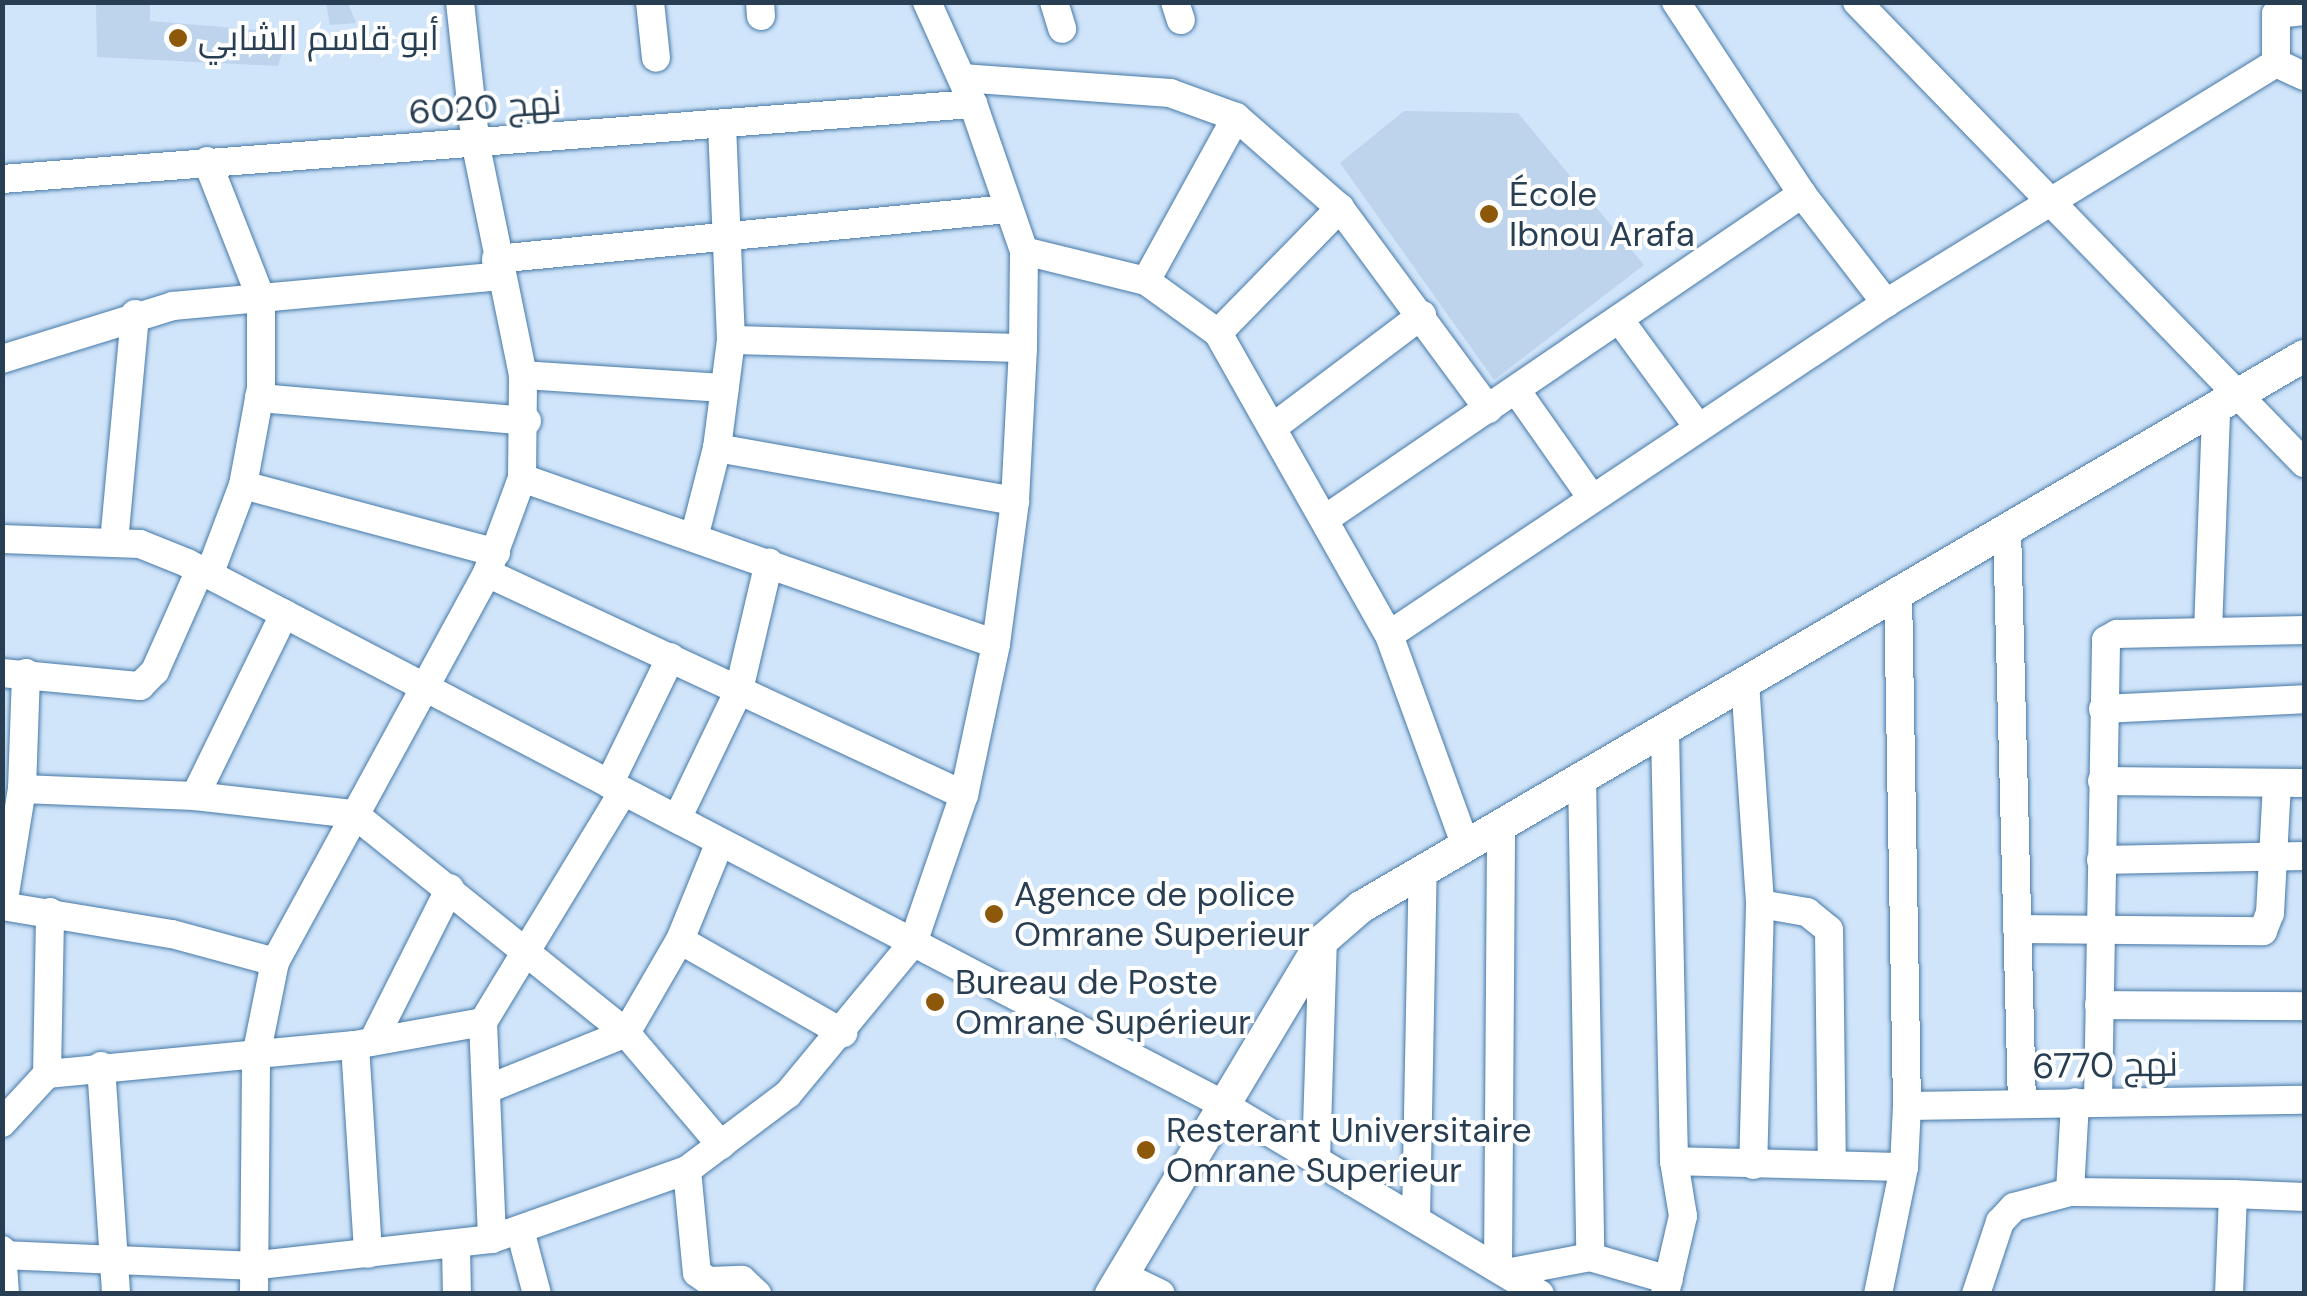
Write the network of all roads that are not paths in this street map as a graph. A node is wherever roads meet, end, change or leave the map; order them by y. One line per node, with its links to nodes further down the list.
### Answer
1 (460, 2): 14 (street)
2 (650, 2): 8 (street)
3 (926, 2): 11 (street)
4 (1676, 2): 17 (street)
5 (1857, 2): 18 (street)
6 (2273, 8): 7 (street); 9 (street)
7 (2304, 11)
8 (656, 58)
9 (2276, 63): 10 (street); 18 (street)
10 (2304, 76)
11 (968, 91): 12 (street, نهج 6020); 13 (street, نهج 6020); 20 (street)
12 (1236, 116): 19 (street); 24 (street)
13 (722, 124): 14 (street, نهج 6020); 21 (street)
14 (476, 147): 15 (street, نهج 6020); 23 (street)
15 (207, 161): 16 (street, نهج 6020); 25 (street)
16 (2, 179)
17 (1802, 194): 26 (street); 29 (street)
18 (2047, 204): 26 (street); 39 (street)
19 (1340, 208): 28 (street); 30 (street)
20 (1008, 209): 21 (street); 22 (street)
21 (724, 235): 23 (street); 31 (street)
22 (1024, 250): 24 (street); 32 (street)
23 (499, 268): 25 (street); 35 (street)
24 (1146, 280): 30 (street)
25 (262, 298): 27 (street); 38 (street)
26 (1886, 303): 43 (street)
27 (135, 314): 34 (street); 54 (street)
28 (1422, 315): 40 (street); 42 (street)
29 (1620, 319): 37 (street); 43 (street)
30 (1218, 333): 42 (street)
31 (730, 340): 32 (street); 36 (street)
32 (1023, 348): 49 (street)
33 (2304, 356): 39 (street)
34 (2, 359)
35 (522, 375): 36 (street); 41 (street)
36 (725, 388): 44 (street)
37 (1516, 390): 40 (street); 48 (street)
38 (259, 398): 41 (street); 47 (street)
39 (2226, 403): 45 (street); 51 (street); 61 (street)
40 (1488, 409): 50 (street)
41 (527, 421): 46 (street)
42 (1276, 425): 50 (street)
43 (1698, 427): 48 (street)
44 (717, 448): 49 (street); 52 (street)
45 (2304, 463)
46 (522, 478): 52 (street); 56 (street)
47 (243, 485): 56 (street); 57 (street)
48 (1592, 498): 62 (street)
49 (1015, 501): 63 (street)
50 (1328, 517): 62 (street)
51 (2007, 528): 58 (street); 93 (street)
52 (695, 534): 55 (street)
53 (2, 540): 54 (street)
54 (114, 542): 57 (street)
55 (769, 562): 63 (street); 68 (street)
56 (492, 563): 64 (street); 67 (street)
57 (205, 573): 59 (street); 65 (street)
58 (1898, 591): 66 (street); 113 (street)
59 (284, 614): 67 (street); 78 (street)
60 (2304, 630): 61 (street)
61 (2208, 632): 70 (street)
62 (1390, 635): 83 (street)
63 (996, 644): 77 (street)
64 (671, 657): 68 (street); 75 (street)
65 (14, 673): 76 (street)
66 (1745, 682): 71 (street); 89 (street)
67 (421, 686): 75 (street); 79 (street)
68 (739, 690): 77 (street); 80 (street)
69 (2304, 700): 70 (street)
70 (2103, 709): 73 (street)
71 (1665, 729): 72 (street); 117 (street)
72 (1582, 776): 81 (street); 131 (street)
73 (2102, 781): 74 (street); 86 (street)
74 (2291, 784): 84 (street)
75 (616, 788): 80 (street); 97 (street)
76 (22, 789): 78 (street); 90 (street)
77 (964, 795): 96 (street)
78 (196, 796): 79 (street)
79 (354, 814): 88 (street); 98 (street)
80 (677, 820): 82 (street)
81 (1502, 826): 83 (street); 133 (street)
82 (720, 842): 94 (street); 96 (street)
83 (1465, 844): 87 (street)
84 (2273, 856): 85 (street); 86 (street); 92 (street)
85 (2304, 856)
86 (2101, 860): 92 (street)
87 (1423, 870): 95 (street); 125 (street)
88 (450, 888): 97 (street); 104 (street)
89 (1760, 904): 118 (street); 119 (street)
90 (3, 906): 91 (street)
91 (50, 912): 98 (street); 107 (street)
92 (2100, 928): 93 (street); 99 (street)
93 (2017, 929): 111 (street)
94 (680, 940): 102 (street); 103 (street)
95 (1323, 940): 112 (street); 116 (street)
96 (913, 943): 103 (street); 112 (street)
97 (530, 953): 101 (street); 102 (street)
98 (275, 962): 105 (street)
99 (2099, 1005): 100 (street); 110 (street)
100 (2304, 1006)
101 (484, 1022): 104 (street); 108 (street)
102 (626, 1032): 108 (street); 115 (street)
103 (843, 1033): 115 (street)
104 (364, 1043): 105 (street); 130 (street)
105 (256, 1056): 106 (street); 134 (street)
106 (101, 1066): 107 (street); 132 (street)
107 (47, 1074): 114 (street)
108 (490, 1088): 127 (street)
109 (2304, 1100): 110 (street, نهج 6770)
110 (2086, 1102): 111 (street, نهج 6770); 122 (street)
111 (2022, 1104): 113 (street, نهج 6770)
112 (1224, 1105): 116 (street); 135 (street)
113 (1907, 1106): 120 (street)
114 (2, 1122)
115 (720, 1144): 121 (street)
116 (1316, 1160): 125 (street)
117 (1674, 1161): 119 (street); 136 (street)
118 (1832, 1164): 119 (street); 120 (street)
119 (1753, 1165)
120 (1904, 1168): 144 (street)
121 (687, 1170): 126 (street); 141 (street)
122 (2070, 1192): 123 (street); 145 (street)
123 (2233, 1194): 124 (street); 146 (street)
124 (2304, 1196)
125 (1416, 1219): 133 (street)
126 (520, 1230): 127 (street); 140 (street)
127 (492, 1239): 128 (street)
128 (456, 1248): 130 (street); 139 (street)
129 (3, 1253): 132 (street); 137 (street)
130 (368, 1254): 134 (street)
131 (1590, 1257): 133 (street); 136 (street)
132 (114, 1260): 134 (street); 138 (street)
133 (1502, 1270): 143 (street)
134 (252, 1280)
135 (1117, 1284): 142 (street)
136 (1667, 1287)
137 (6, 1294)
138 (116, 1294)
139 (457, 1294)
140 (537, 1294)
141 (757, 1294)
142 (1161, 1294)
143 (1540, 1294)
144 (1878, 1294)
145 (1976, 1294)
146 (2229, 1294)

